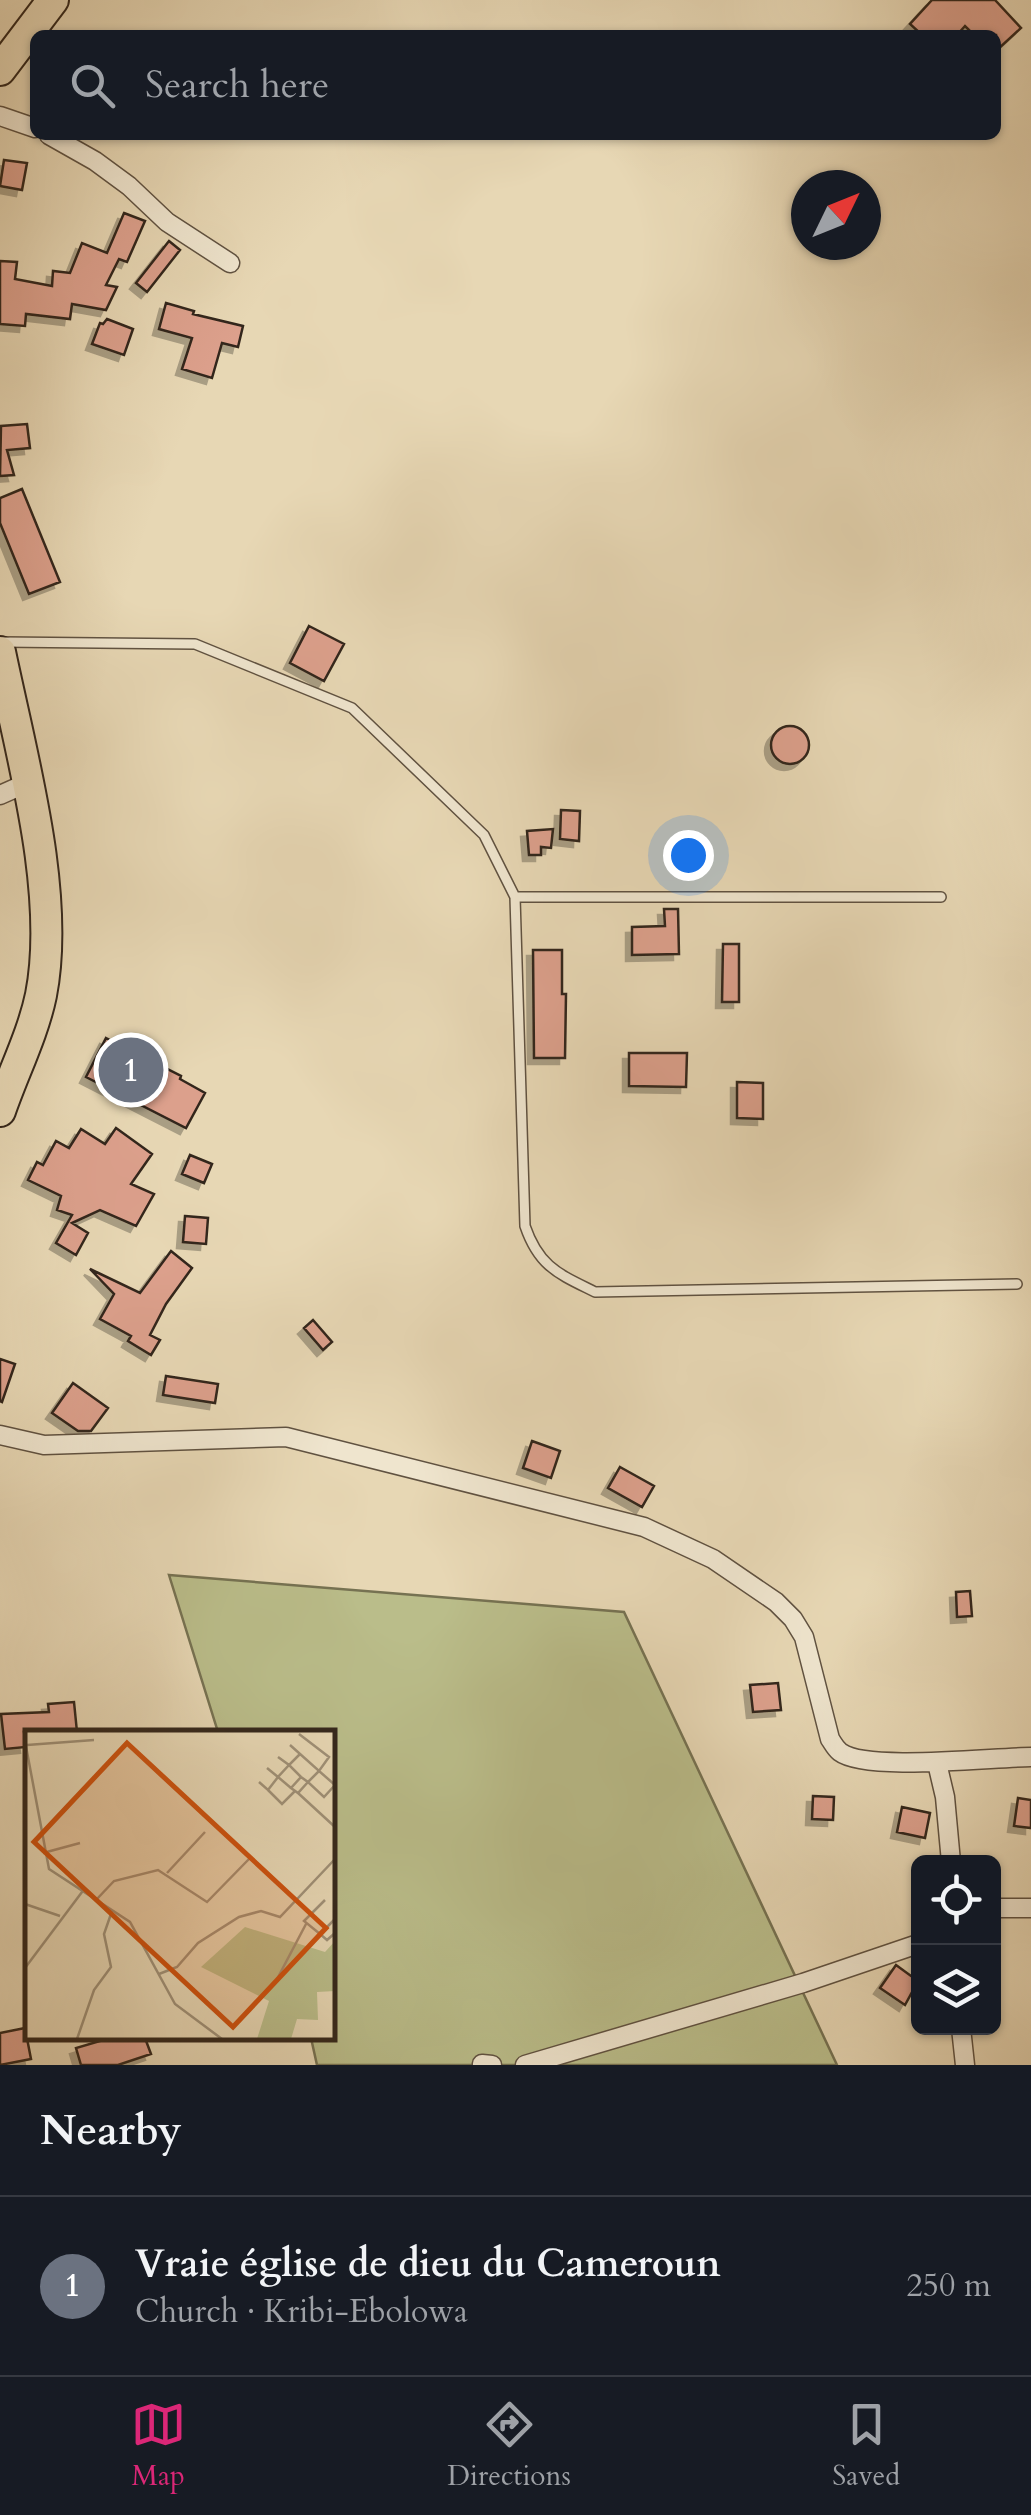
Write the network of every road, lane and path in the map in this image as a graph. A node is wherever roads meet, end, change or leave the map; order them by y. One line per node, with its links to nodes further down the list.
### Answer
1 (49, 1): 2 (highway)
2 (0, 70)
3 (0, 116): 4 (street)
4 (30, 126)
5 (58, 140): 6 (street)
6 (230, 263)
7 (0, 642): 11 (lane)
8 (0, 652): 9 (highway)
9 (13, 789): 12 (highway)
10 (941, 897): 11 (lane)
11 (515, 898): 13 (lane)
12 (0, 1111)
13 (1017, 1284)
14 (0, 1436): 16 (street)
15 (1031, 1758): 16 (street)
16 (937, 1763): 17 (street)
17 (950, 1855)
18 (1001, 1908): 19 (street)
19 (1031, 1908)
20 (915, 1945): 24 (street)
21 (962, 2035): 25 (street)
22 (482, 2064): 23 (street)
23 (492, 2065)
24 (525, 2065)
25 (965, 2065)

